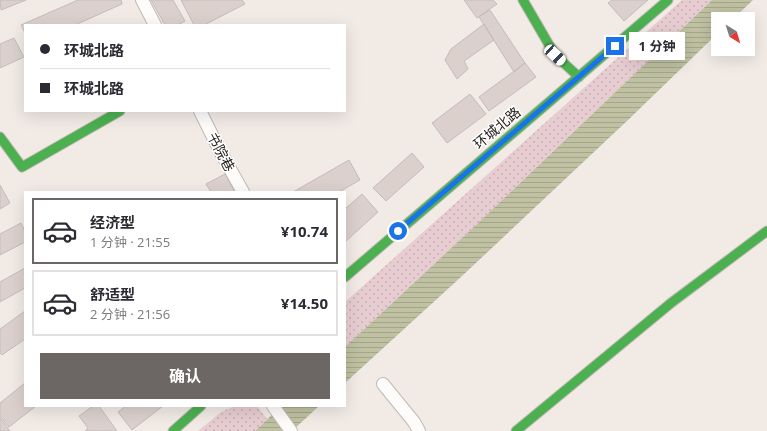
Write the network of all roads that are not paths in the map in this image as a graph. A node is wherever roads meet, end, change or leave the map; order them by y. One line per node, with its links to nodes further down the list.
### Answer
1 (142, 0): 4 (street)
2 (522, 0): 5 (street)
3 (668, 0): 5 (street, 环城北路)
4 (154, 24)
5 (579, 77): 11 (street, 环城北路)
6 (118, 112): 8 (street)
7 (200, 112): 9 (street, 书院巷)
8 (0, 137)
9 (242, 191)
10 (767, 230): 18 (street)
11 (346, 276)
12 (384, 384): 17 (street)
13 (200, 407): 15 (street)
14 (274, 407): 16 (street)
15 (174, 431)
16 (291, 431)
17 (419, 431)
18 (516, 431)

